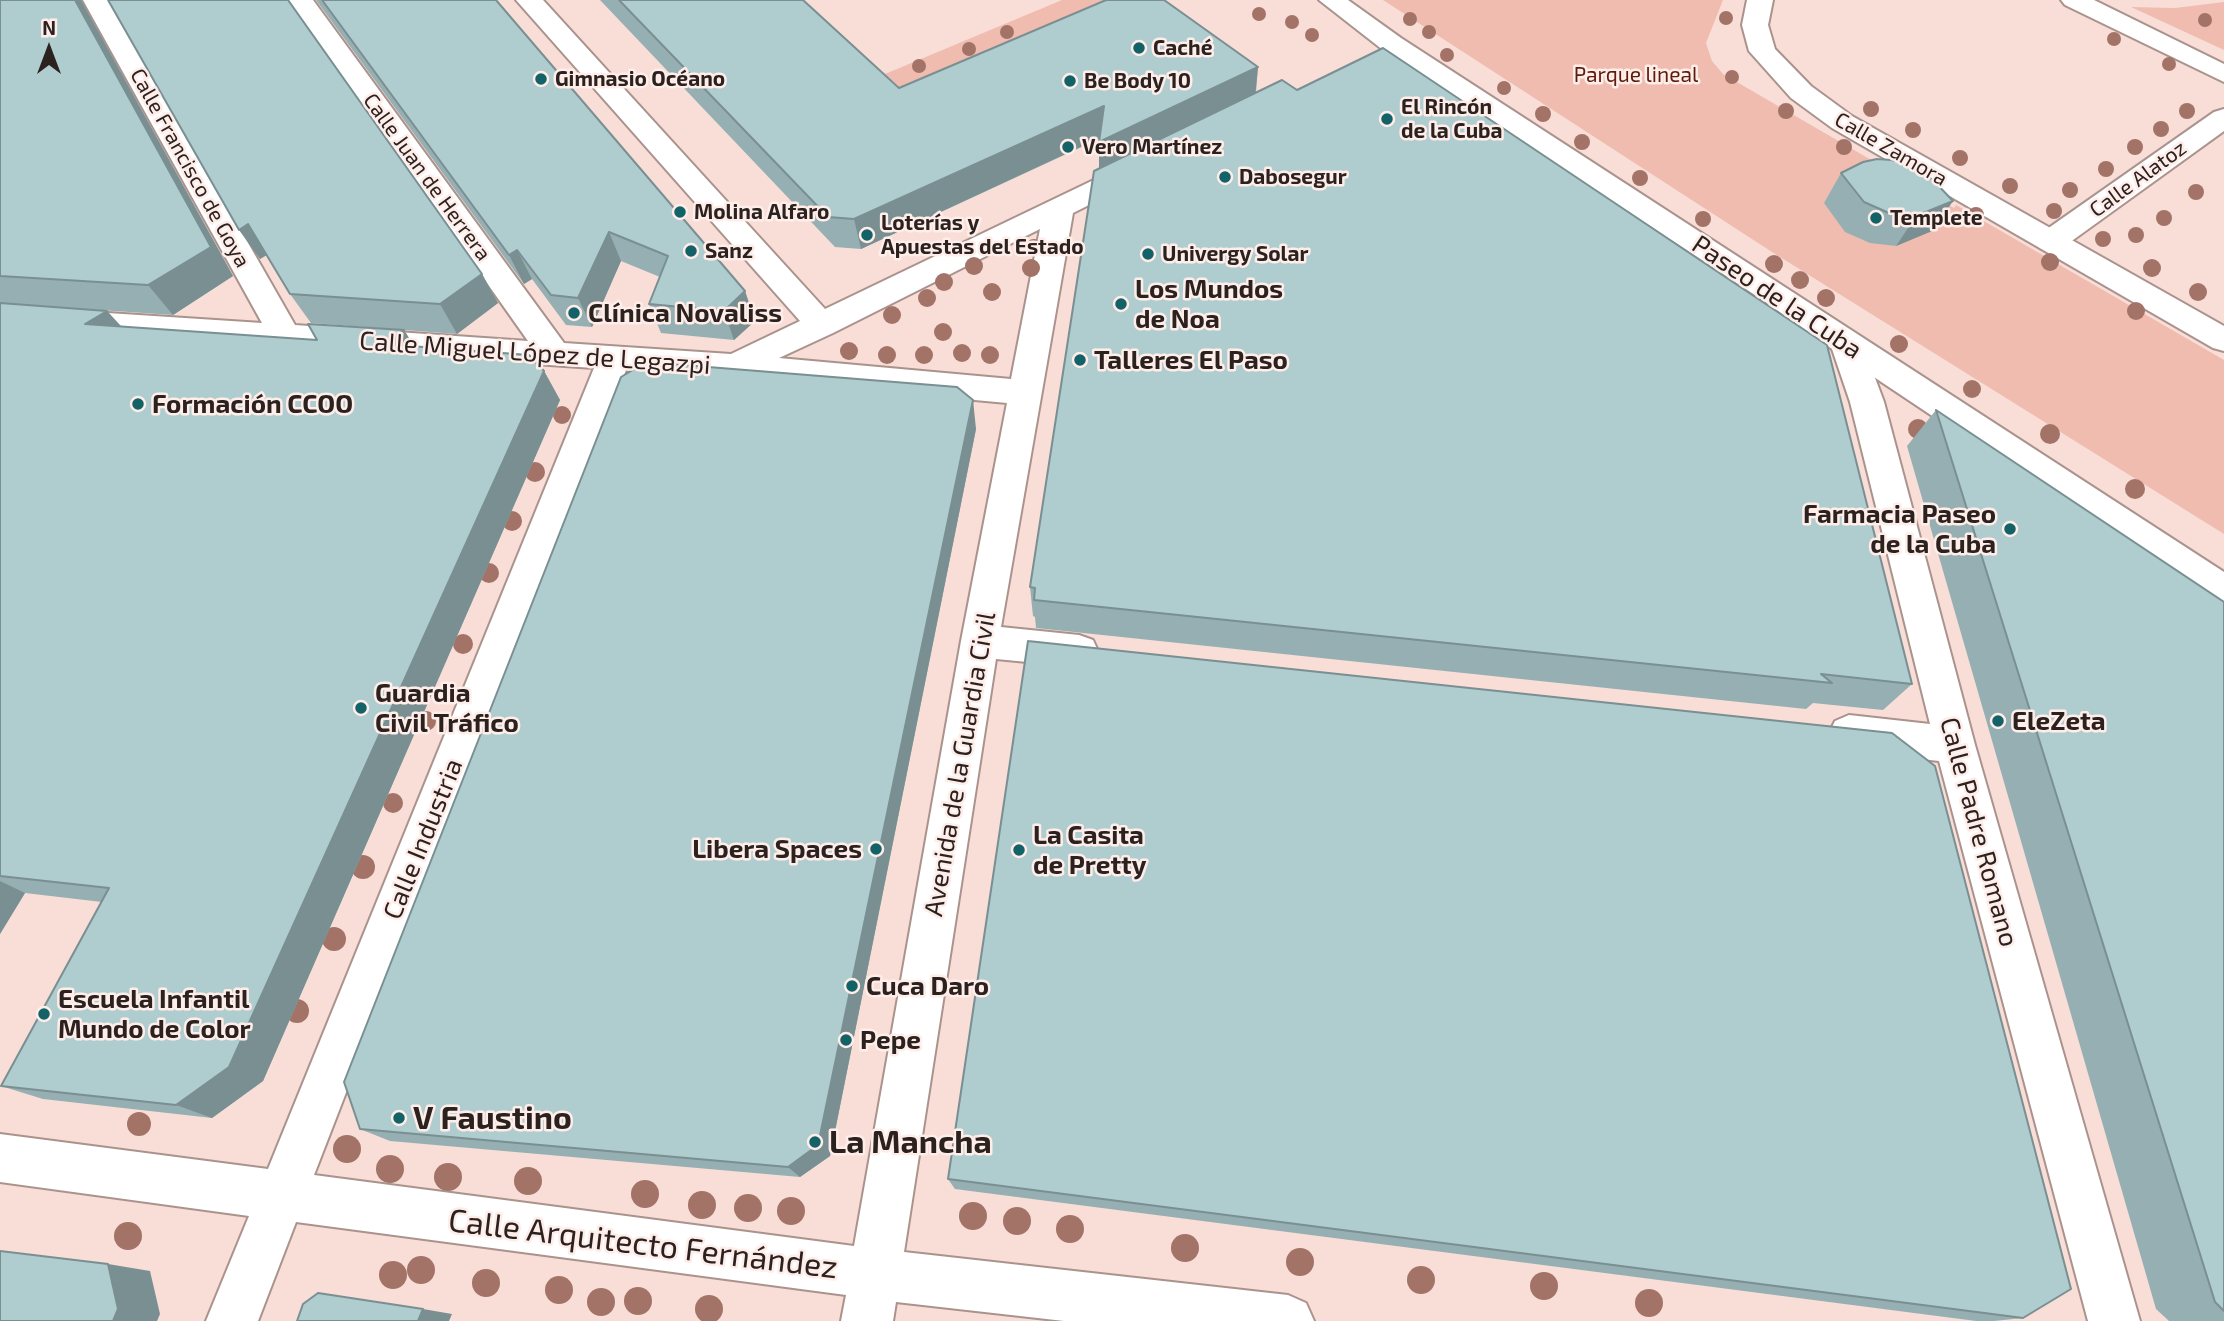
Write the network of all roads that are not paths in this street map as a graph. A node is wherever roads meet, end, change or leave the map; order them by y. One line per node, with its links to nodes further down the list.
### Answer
1 (96, 0): 14 (street, Calle Francisco de Goya)
2 (300, 0): 17 (street, Calle Juan de Herrera)
3 (529, 0): 13 (street)
4 (1332, 0): 16 (street, Paseo de la Cuba)
5 (1759, 0): 11 (street, Calle Zamora)
6 (2074, 0): 7 (street)
7 (2224, 74)
8 (2224, 118): 11 (street, Calle Alatoz)
9 (1159, 159): 10 (street, Calle Miguel López de Legazpi)
10 (1059, 208): 13 (street, Calle Miguel López de Legazpi); 20 (street, Avenida de la Guardia Civil)
11 (2051, 241): 15 (street, Calle Zamora)
12 (0, 317): 14 (street, Calle Miguel López de Legazpi)
13 (822, 325): 19 (street, Calle Miguel López de Legazpi)
14 (285, 336): 17 (street, Calle Miguel López de Legazpi)
15 (2224, 340)
16 (1846, 343): 21 (street, Paseo de la Cuba); 25 (street, Calle Padre Romano)
17 (555, 354): 18 (street, Calle Miguel López de Legazpi)
18 (615, 357): 19 (street, Calle Miguel López de Legazpi); 27 (street, Calle Industria)
19 (735, 366): 20 (street, Calle Miguel López de Legazpi)
20 (1027, 393): 22 (street, Avenida de la Guardia Civil)
21 (2224, 591)
22 (980, 641): 23 (street); 28 (street, Avenida de la Guardia Civil)
23 (1119, 656)
24 (1815, 730): 25 (street)
25 (1955, 745): 32 (street, Calle Padre Romano)
26 (0, 1158): 27 (street, Calle Arquitecto Fernández)
27 (281, 1197): 28 (street, Calle Arquitecto Fernández); 29 (street, Calle Industria)
28 (875, 1273): 30 (street, Avenida de la Guardia Civil); 31 (street, Calle Arquitecto Fernández)
29 (232, 1321)
30 (867, 1321)
31 (1288, 1321)
32 (2114, 1321)

